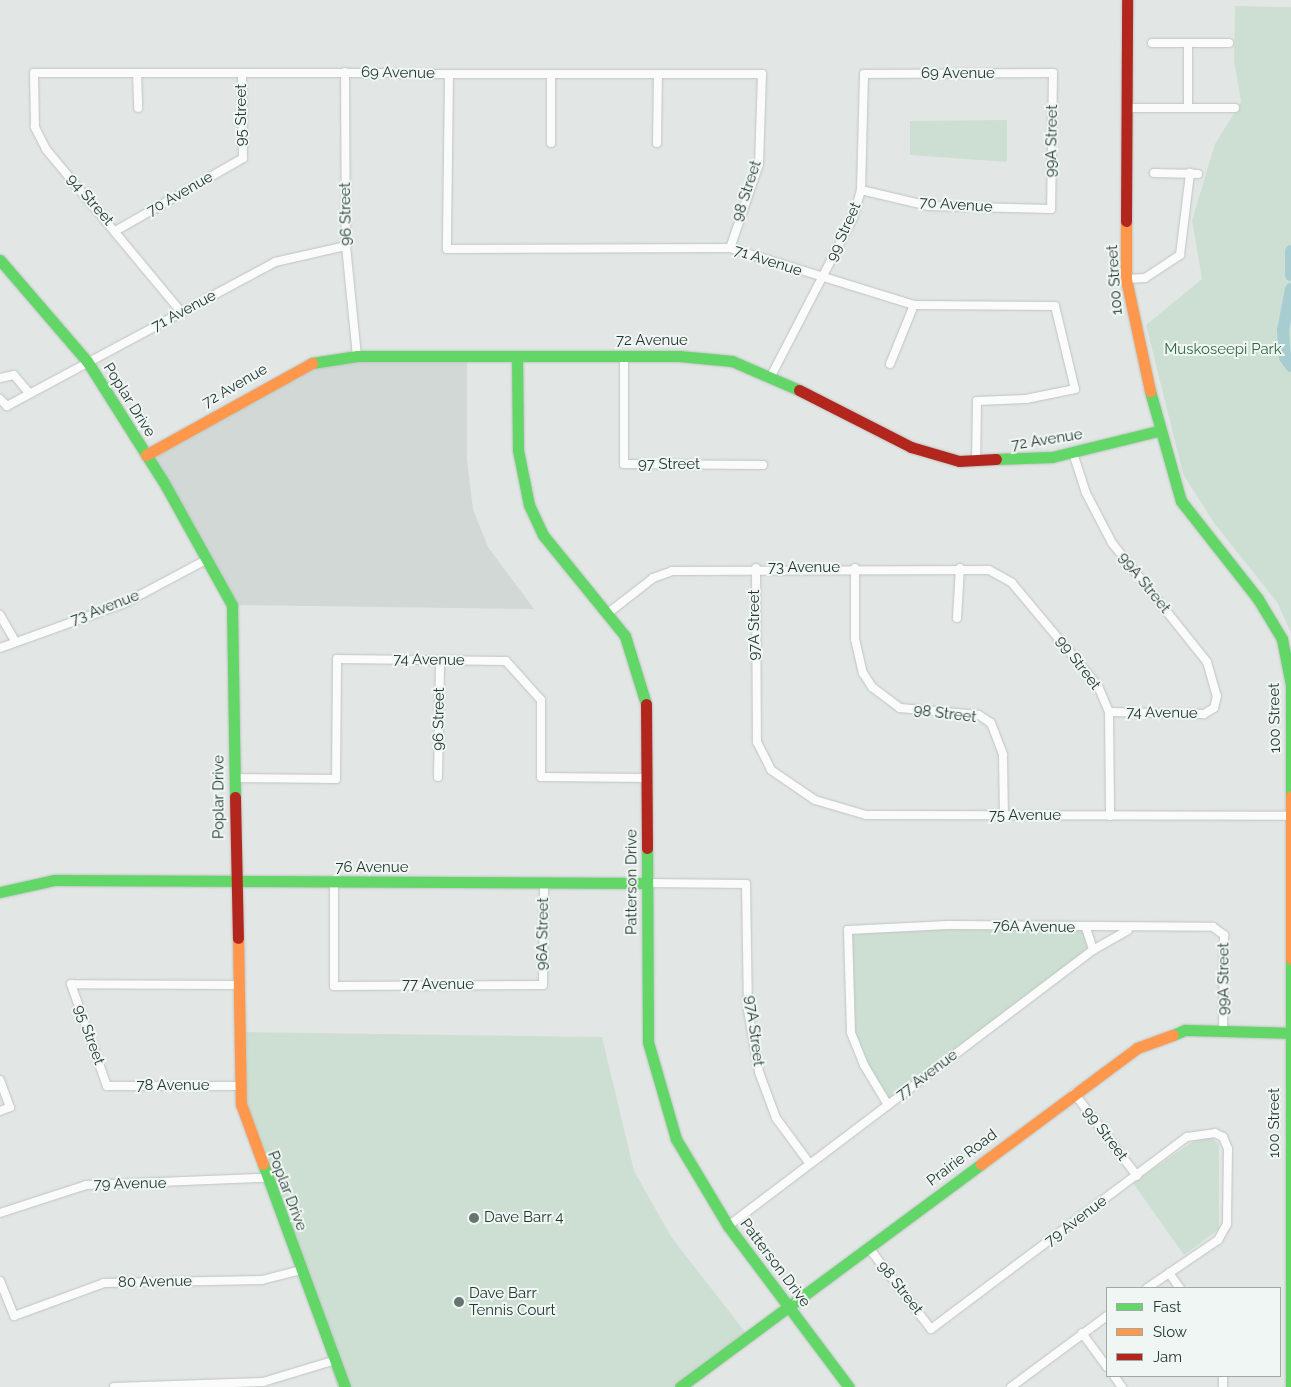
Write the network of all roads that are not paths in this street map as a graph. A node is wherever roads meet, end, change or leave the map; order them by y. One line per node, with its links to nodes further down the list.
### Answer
1 (1127, 0): 16 (street, 100 Street)
2 (1152, 43): 3 (street)
3 (1188, 43): 4 (street); 17 (street)
4 (1229, 43)
5 (345, 72): 8 (street, 69 Avenue); 10 (street, 69 Avenue); 28 (street, 96 Street)
6 (34, 73): 7 (street, 69 Avenue); 27 (street, 94 Street)
7 (137, 73): 8 (street, 69 Avenue); 15 (street)
8 (242, 73): 21 (street, 95 Street)
9 (1053, 73): 13 (street, 69 Avenue); 26 (street, 99A Street)
10 (449, 74): 11 (street, 69 Avenue); 29 (street, 71 Avenue)
11 (551, 74): 14 (street, 69 Avenue); 19 (street)
12 (762, 74): 14 (street, 69 Avenue); 29 (street, 98 Street)
13 (864, 74): 25 (street, 99 Street)
14 (658, 75): 20 (street)
15 (138, 108)
16 (1127, 108): 17 (street); 31 (street, 100 Street)
17 (1188, 108): 18 (street)
18 (1234, 108)
19 (551, 143)
20 (657, 143)
21 (243, 158): 27 (street, 70 Avenue)
22 (1154, 173): 23 (street)
23 (1190, 173): 24 (street); 31 (street)
24 (1198, 174)
25 (861, 190): 26 (street, 70 Avenue); 32 (street, 99 Street)
26 (1051, 209)
27 (117, 230): 34 (street, 94 Street)
28 (346, 246): 34 (street, 71 Avenue); 35 (street, 96 Street)
29 (730, 248): 32 (street, 71 Avenue)
30 (0, 260): 38 (street, Poplar Drive)
31 (1126, 279): 44 (street, 100 Street)
32 (822, 280): 33 (street, 71 Avenue); 40 (street, 99 Street)
33 (914, 305): 39 (street); 47 (street, 71 Avenue)
34 (182, 312): 38 (street, 71 Avenue)
35 (357, 356): 36 (street, 72 Avenue); 46 (street, 72 Avenue)
36 (517, 356): 37 (street, 72 Avenue); 54 (street, Patterson Drive)
37 (624, 356): 40 (street, 72 Avenue); 48 (street, 97 Street)
38 (87, 361): 42 (street, 71 Avenue); 46 (street, Poplar Drive)
39 (890, 364)
40 (771, 376): 47 (street, 72 Avenue)
41 (0, 378): 42 (street)
42 (29, 392): 43 (street, 71 Avenue)
43 (0, 399)
44 (1158, 431): 45 (street, 72 Avenue); 68 (street, 100 Street)
45 (1072, 453): 47 (street, 72 Avenue); 60 (street, 99A Street)
46 (146, 455): 49 (street, Poplar Drive)
47 (976, 462)
48 (763, 465)
49 (206, 560): 57 (street, 73 Avenue); 64 (street, Poplar Drive)
50 (756, 568): 51 (street, 73 Avenue); 54 (street, 73 Avenue); 62 (street, 97A Street)
51 (855, 568): 52 (street, 73 Avenue); 66 (street, 98 Street)
52 (960, 568): 53 (street, 73 Avenue); 56 (street)
53 (1012, 583): 61 (street, 99 Street)
54 (607, 614): 65 (street, Patterson Drive)
55 (0, 615): 57 (street)
56 (957, 618)
57 (15, 641): 58 (street, 73 Avenue)
58 (0, 648)
59 (440, 661): 63 (street, 96 Street); 64 (street, 74 Avenue); 65 (street, 74 Avenue)
60 (1214, 708): 61 (street, 74 Avenue)
61 (1108, 712): 67 (street, 99 Street)
62 (771, 770): 66 (street, 75 Avenue)
63 (438, 777)
64 (235, 778): 69 (street, Poplar Drive)
65 (647, 778): 72 (street, Patterson Drive)
66 (1004, 816): 67 (street, 75 Avenue)
67 (1110, 816): 68 (street, 75 Avenue)
68 (1291, 816): 82 (street, 100 Street)
69 (235, 882): 71 (street, 76 Avenue); 74 (street, 76 Avenue); 79 (street, Poplar Drive)
70 (544, 882): 71 (street, 76 Avenue); 72 (street, 76 Avenue); 80 (street, 96A Street)
71 (334, 883): 80 (street, 77 Avenue)
72 (647, 883): 73 (street, 76 Avenue); 94 (street, Patterson Drive)
73 (746, 884): 89 (street, 97A Street)
74 (0, 892)
75 (1086, 928): 76 (street, 76A Avenue); 78 (street); 87 (street, 76A Avenue)
76 (1129, 929): 77 (street, 76A Avenue); 78 (street, 77 Avenue)
77 (1219, 931): 81 (street, 99A Street)
78 (1093, 950): 87 (street, 77 Avenue)
79 (235, 985): 84 (street, 95 Street); 85 (street, Poplar Drive)
80 (543, 985)
81 (1223, 1029): 82 (street, Prairie Road); 86 (street, Prairie Road)
82 (1290, 1033): 92 (street, 100 Street)
83 (0, 1080): 88 (street)
84 (108, 1086): 85 (street, 78 Avenue)
85 (239, 1086): 91 (street, Poplar Drive)
86 (1074, 1093): 90 (street, 99 Street); 95 (street, Prairie Road)
87 (888, 1105): 89 (street, 77 Avenue)
88 (0, 1110)
89 (810, 1164): 94 (street, 77 Avenue)
90 (1137, 1176): 97 (street, 79 Avenue); 104 (street, 79 Avenue)
91 (264, 1178): 93 (street, 79 Avenue); 96 (street, Poplar Drive)
92 (1291, 1195): 102 (street, 100 Street)
93 (0, 1212)
94 (728, 1226): 101 (street, Patterson Drive)
95 (869, 1248): 101 (street, Prairie Road); 104 (street, 98 Street)
96 (301, 1270): 98 (street, 80 Avenue); 106 (street, Poplar Drive)
97 (1169, 1273): 99 (street); 100 (street)
98 (0, 1280)
99 (1148, 1287)
100 (1179, 1287)
101 (790, 1308): 110 (street, Prairie Road); 111 (street, Patterson Drive)
102 (1291, 1315): 113 (street, 100 Street)
103 (1106, 1317): 105 (street)
104 (931, 1329)
105 (1082, 1333): 107 (street); 112 (street)
106 (336, 1360): 108 (street); 109 (street, Poplar Drive)
107 (1106, 1366)
108 (114, 1387)
109 (345, 1387)
110 (680, 1387)
111 (849, 1387)
112 (1011, 1387)
113 (1291, 1387)

